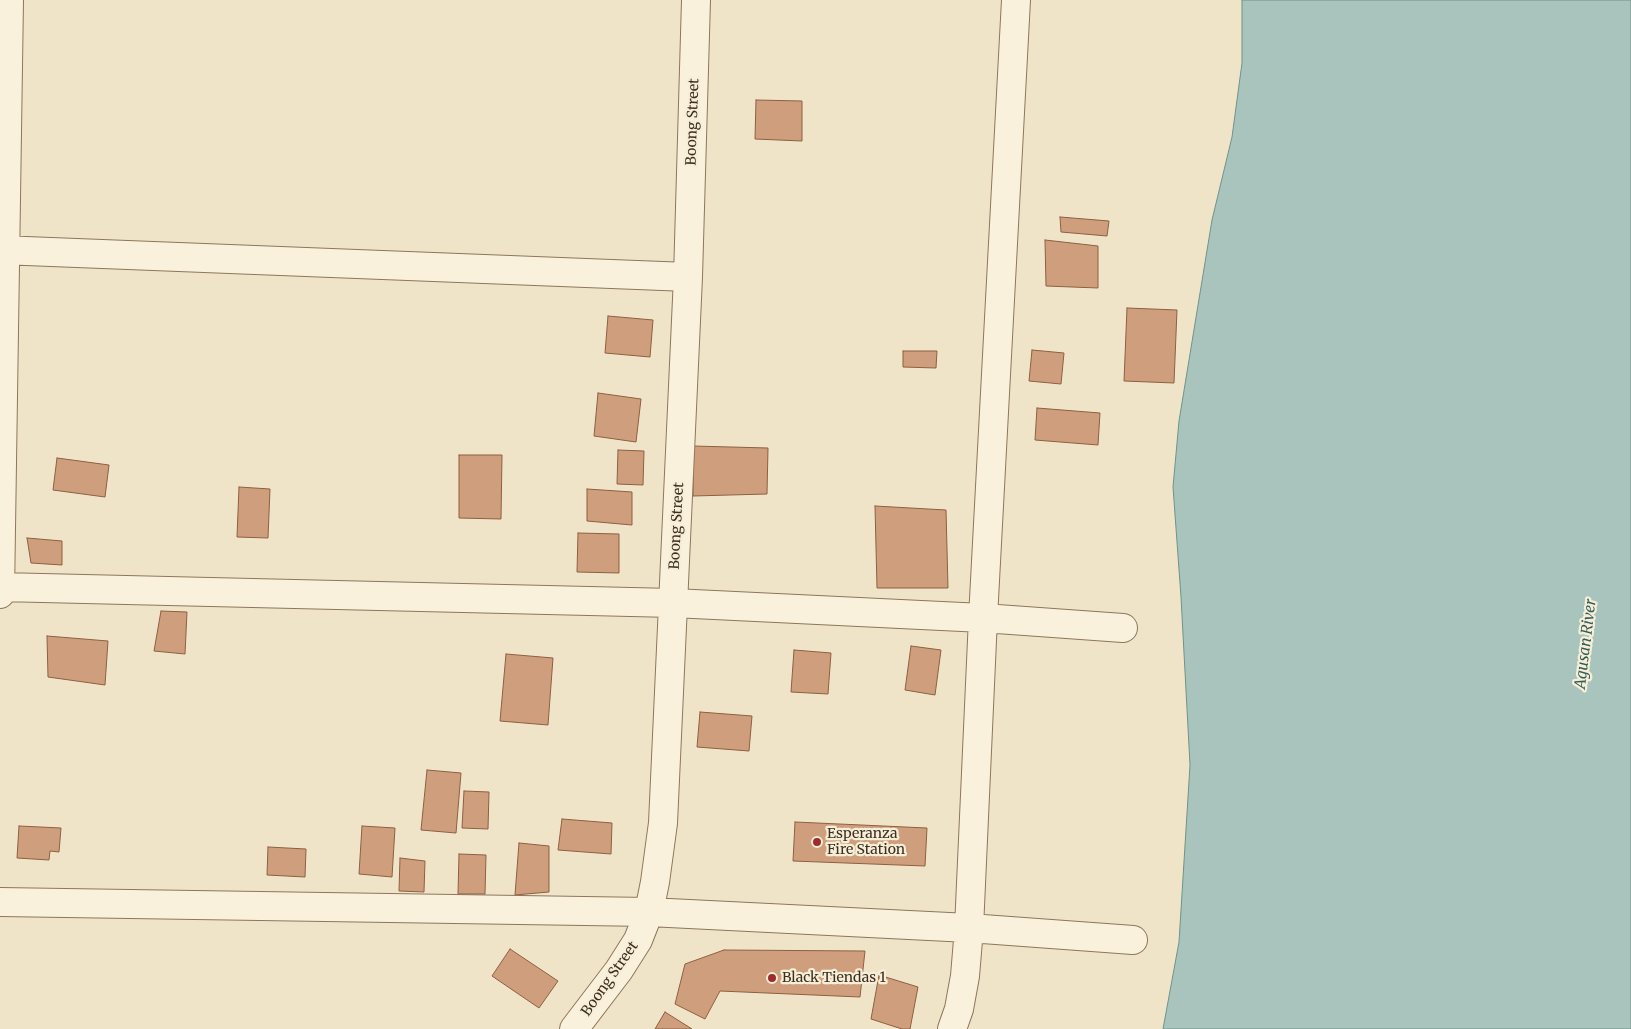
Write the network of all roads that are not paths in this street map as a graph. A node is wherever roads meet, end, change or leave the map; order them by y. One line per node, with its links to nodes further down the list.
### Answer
1 (9, 0): 4 (street)
2 (696, 0): 5 (street, Boong Street)
3 (1016, 0): 9 (street)
4 (3, 250): 5 (street); 6 (street)
5 (688, 277): 8 (street, Boong Street)
6 (0, 587): 7 (street); 8 (street)
7 (0, 594)
8 (673, 603): 9 (street); 12 (street, Boong Street)
9 (984, 618): 10 (street); 13 (street)
10 (1123, 628)
11 (0, 902): 12 (street)
12 (648, 912): 13 (street); 15 (street, Boong Street)
13 (969, 928): 14 (street); 16 (street)
14 (1133, 940)
15 (574, 1029)
16 (952, 1029)

